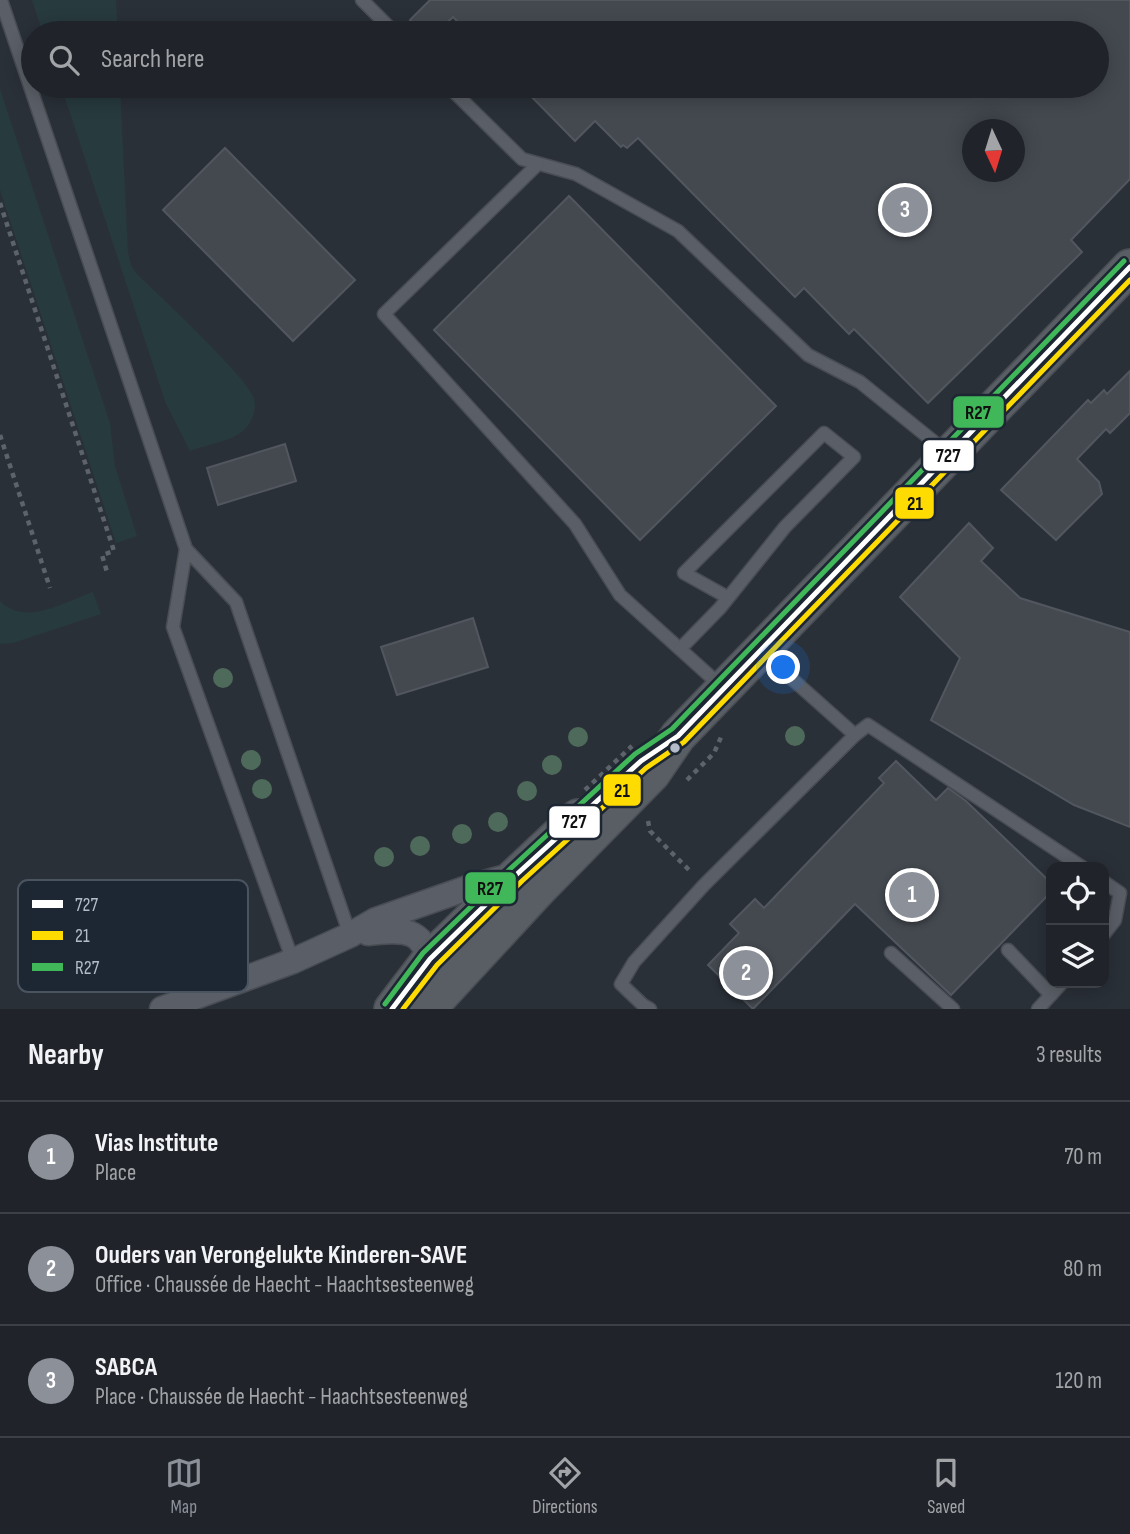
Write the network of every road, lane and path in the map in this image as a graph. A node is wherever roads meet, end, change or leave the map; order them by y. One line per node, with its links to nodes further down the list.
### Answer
1 (1, 0): 4 (lane)
2 (362, 0): 3 (lane)
3 (383, 21)
4 (21, 59)
5 (34, 98): 12 (lane)
6 (460, 98): 7 (lane)
7 (538, 164): 11 (lane); 16 (lane)
8 (0, 203): 13 (path)
9 (1130, 267): 11 (main road)
10 (0, 435): 14 (path)
11 (949, 454): 17 (main road)
12 (186, 549): 26 (lane); 30 (lane)
13 (107, 572)
14 (50, 588)
15 (727, 597): 15 (lane); 16 (lane)
16 (680, 649): 18 (lane)
17 (760, 650): 18 (main road); 19 (lane)
18 (724, 688): 20 (main road)
19 (855, 735): 21 (lane); 23 (lane)
20 (613, 784): 22 (main road); 23 (path); 35 (main road)
21 (1074, 862)
22 (516, 875): 26 (street); 29 (main road)
23 (704, 885): 38 (lane)
24 (1109, 885): 25 (lane)
25 (1109, 928)
26 (350, 935): 29 (street); 30 (street)
27 (1008, 950): 34 (lane)
28 (891, 954): 39 (lane)
29 (430, 959): 35 (street); 37 (main road)
30 (293, 961): 31 (street)
31 (248, 977)
32 (1057, 988): 34 (lane)
33 (208, 992): 36 (street)
34 (1051, 995): 40 (lane)
35 (430, 1006)
36 (162, 1009)
37 (392, 1009)
38 (650, 1009)
39 (953, 1009)
40 (1038, 1009)

